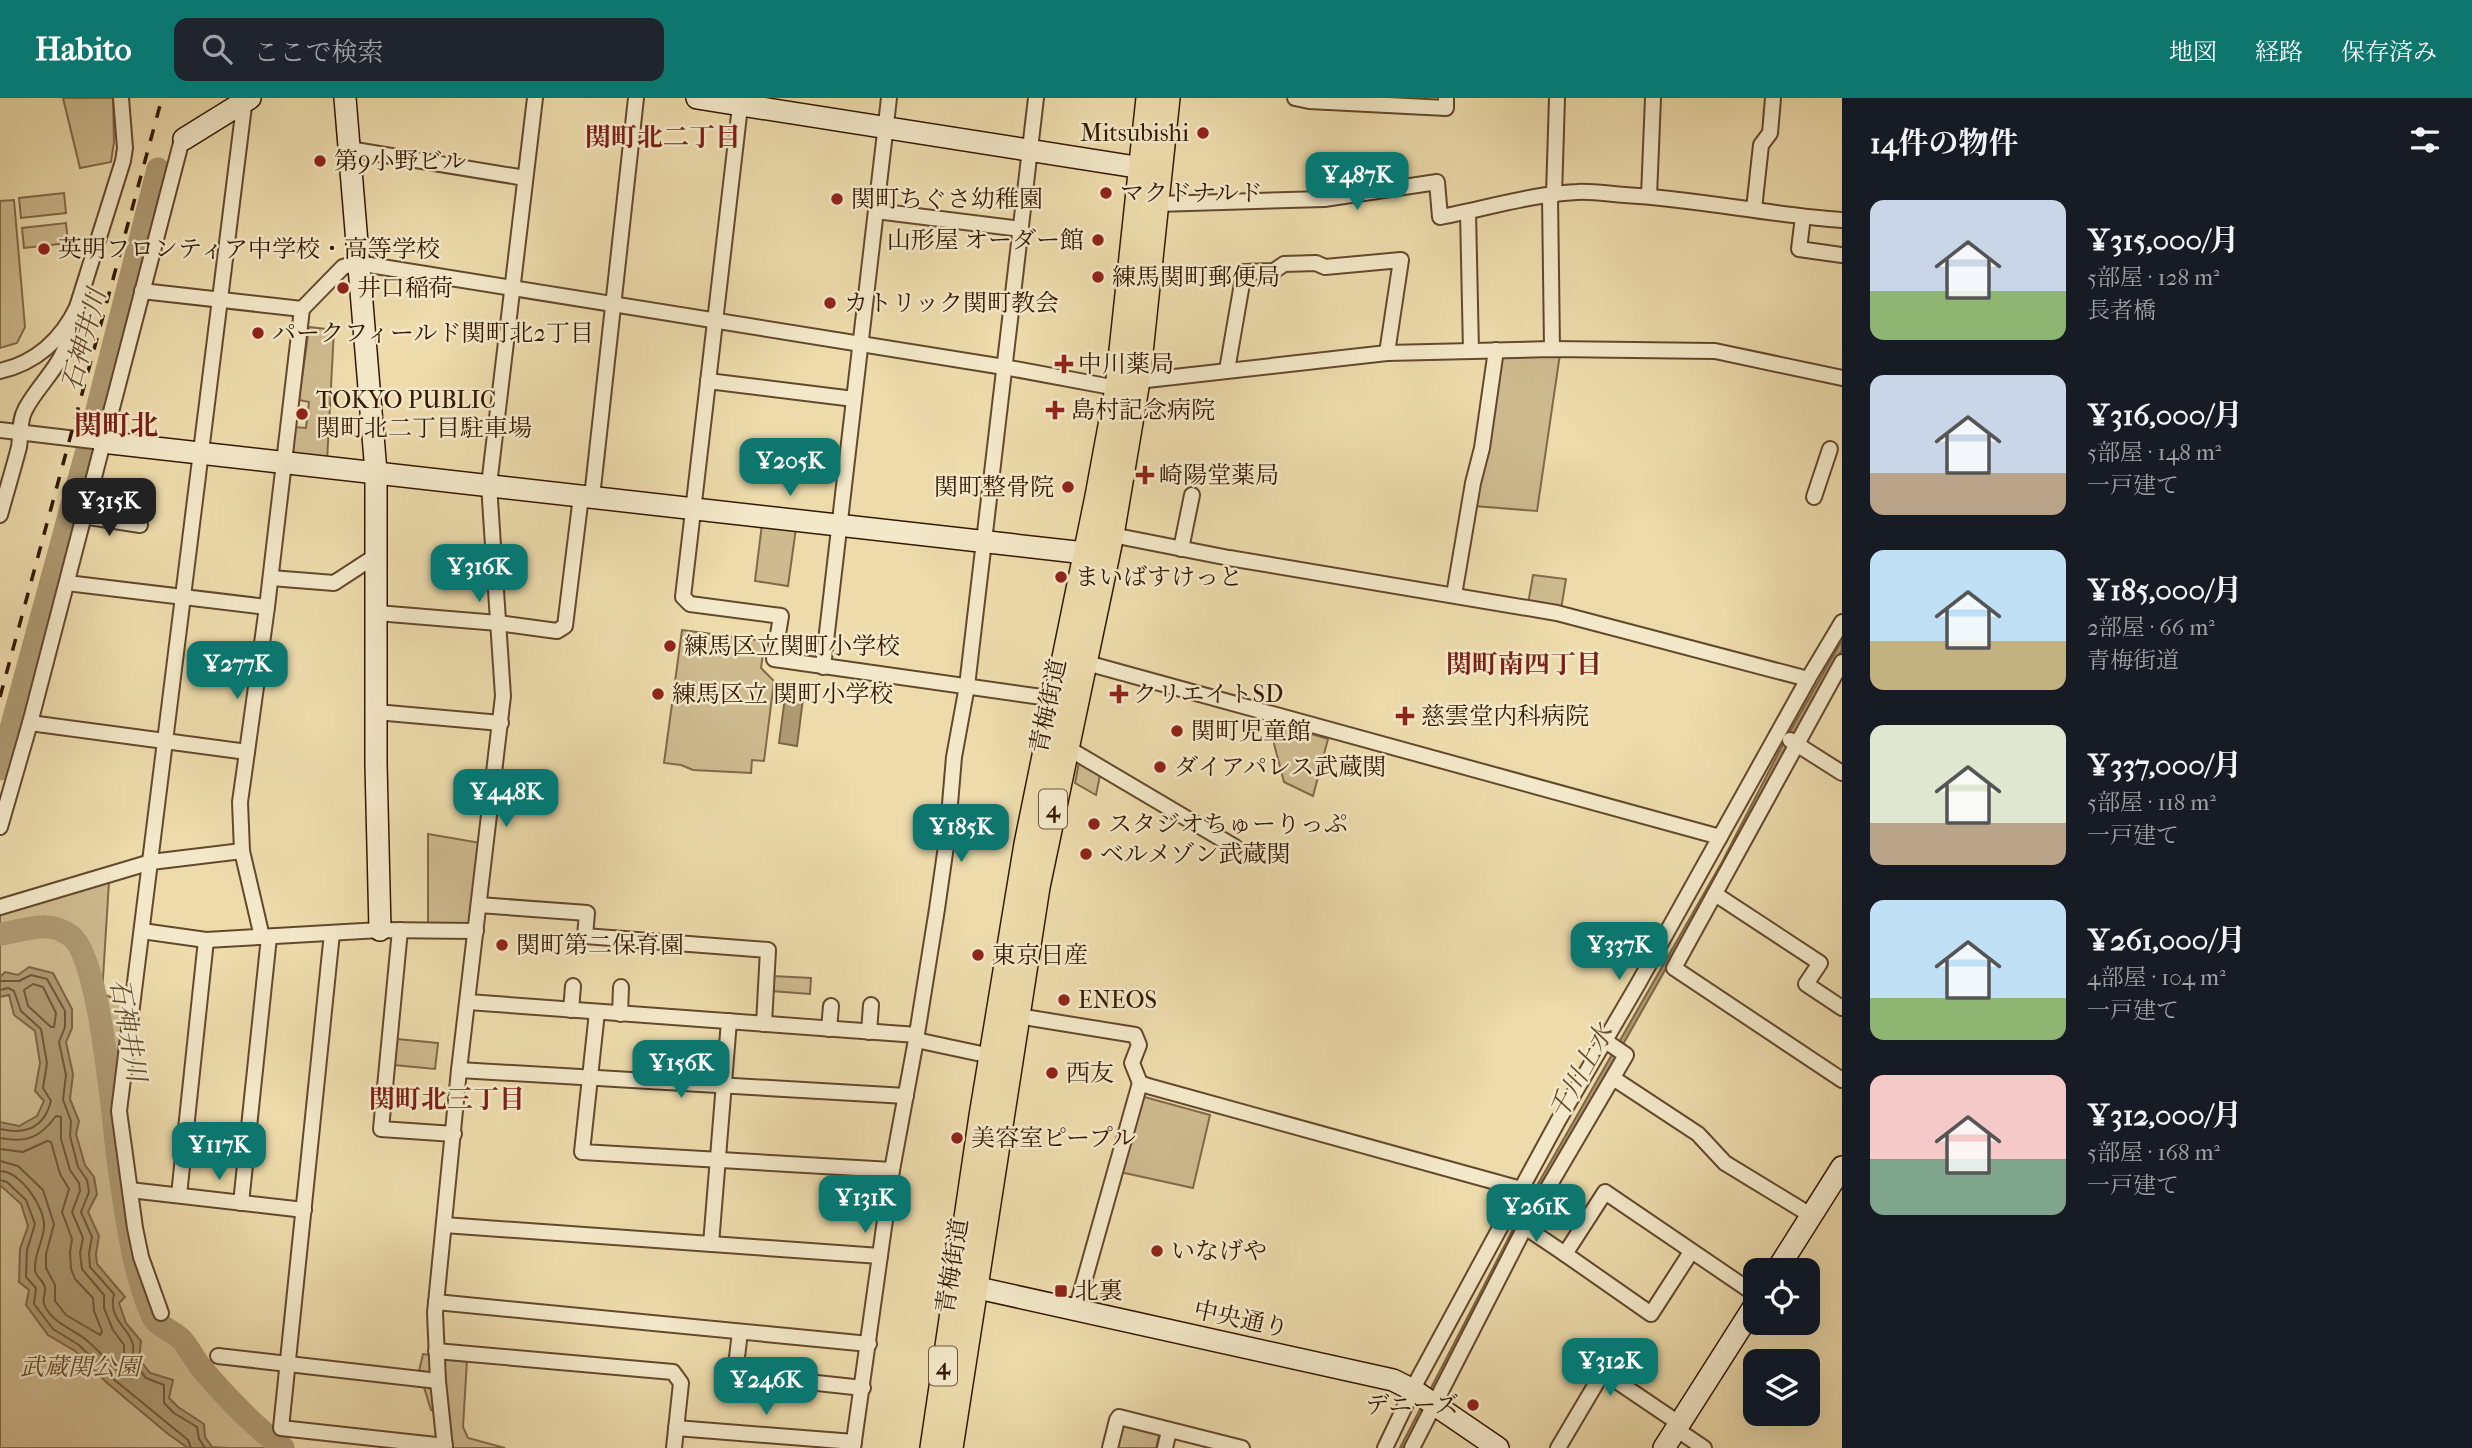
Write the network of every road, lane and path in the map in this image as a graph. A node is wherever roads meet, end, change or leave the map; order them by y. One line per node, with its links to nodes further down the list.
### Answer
1 (121, 98): 40 (street)
2 (345, 98): 19 (street)
3 (535, 98): 22 (street)
4 (636, 98): 37 (street)
5 (697, 98): 16 (street)
6 (889, 98): 17 (street)
7 (1036, 98): 20 (street)
8 (1148, 98): 21 (main road, 青梅街道 / 4)
9 (1168, 98): 21 (main road, 青梅街道 / 4)
10 (1295, 98): 11 (street)
11 (1446, 98)
12 (1557, 98): 23 (street)
13 (1653, 98): 24 (street)
14 (1773, 98): 26 (street)
15 (246, 99): 18 (street); 36 (street)
16 (741, 102): 17 (street); 39 (street)
17 (886, 126): 20 (street); 27 (street)
18 (184, 139): 35 (street)
19 (349, 149): 22 (street); 33 (street)
20 (1030, 151): 21 (street); 31 (street)
21 (1150, 170): 25 (main road, 青梅街道 / 4); 51 (main road, 青梅街道 / 4)
22 (525, 178): 34 (street)
23 (1552, 195): 24 (street); 28 (street); 42 (street)
24 (1649, 196): 26 (street)
25 (1157, 205): 28 (street); 51 (main road, 青梅街道 / 4)
26 (1754, 209): 29 (street)
27 (876, 211): 31 (street); 41 (street)
28 (1468, 212): 44 (street)
29 (1803, 217): 30 (street); 32 (street)
30 (1842, 220)
31 (1021, 229): 46 (street)
32 (1842, 255)
33 (357, 263): 34 (street); 38 (street); 59 (street)
34 (513, 288): 37 (street); 60 (street)
35 (142, 291): 36 (street); 55 (street)
36 (220, 300): 38 (street); 57 (street)
37 (614, 305): 39 (street); 62 (street)
38 (302, 309): 58 (street)
39 (715, 321): 41 (street); 50 (street)
40 (68, 326): 48 (street); 54 (street)
41 (860, 345): 46 (street); 52 (street)
42 (1552, 349): 43 (street); 49 (street)
43 (1496, 350): 44 (street); 76 (street)
44 (1471, 351): 45 (street)
45 (1387, 353): 47 (street); 47 (street)
46 (1004, 367): 51 (street); 70 (street)
47 (1227, 370): 51 (street)
48 (0, 371)
49 (1842, 378)
50 (708, 381): 52 (street); 64 (street)
51 (1127, 384): 69 (main road, 青梅街道 / 4); 72 (main road, 青梅街道 / 4)
52 (854, 399): 68 (street)
53 (0, 430): 54 (street)
54 (21, 433): 55 (street); 65 (street)
55 (100, 442): 57 (street); 66 (street)
56 (1830, 449): 63 (street)
57 (201, 453): 58 (street); 77 (street)
58 (284, 463): 59 (street); 74 (street)
59 (376, 472): 60 (street); 73 (street)
60 (489, 485): 62 (street); 81 (street)
61 (1192, 495): 71 (street)
62 (586, 496): 64 (street); 81 (street)
63 (1814, 497)
64 (693, 509): 68 (street); 84 (street)
65 (0, 516)
66 (83, 516): 67 (street); 75 (street)
67 (141, 524)
68 (840, 525): 70 (street); 84 (street)
69 (1112, 535): 71 (street); 72 (street); 82 (main road, 青梅街道 / 4)
70 (984, 542): 72 (street); 86 (street)
71 (1181, 549): 76 (street)
72 (1085, 553): 87 (main road, 青梅街道 / 4)
73 (377, 555): 74 (street); 79 (street)
74 (271, 578): 78 (street)
75 (67, 583): 77 (street); 89 (street)
76 (1454, 595): 85 (street)
77 (182, 597): 78 (street); 92 (street)
78 (267, 607): 95 (street)
79 (377, 613): 81 (street); 88 (street)
80 (1842, 622): 85 (street)
81 (498, 623): 90 (street)
82 (1083, 662): 94 (main road, 青梅街道 / 4); 98 (street)
83 (1842, 662): 85 (street)
84 (823, 667): 86 (street)
85 (1824, 676): 91 (street); 93 (street)
86 (967, 686): 87 (street); 125 (street)
87 (1056, 699): 127 (main road, 青梅街道 / 4)
88 (376, 712): 90 (street); 105 (street)
89 (30, 723): 92 (street); 97 (street)
90 (501, 723): 103 (street)
91 (1780, 734): 93 (street); 98 (street)
92 (165, 741): 95 (street); 101 (street)
93 (1796, 744): 96 (street); 102 (street)
94 (1066, 747): 99 (street); 120 (main road, 青梅街道 / 4)
95 (247, 752): 100 (street)
96 (1842, 773)
97 (0, 827)
98 (1720, 837): 126 (street)
99 (1235, 847)
100 (242, 850): 101 (street); 109 (street)
101 (151, 862): 104 (street); 107 (street)
102 (1715, 894): 116 (street); 131 (street)
103 (479, 905): 106 (street); 122 (street)
104 (0, 907)
105 (390, 930): 106 (street); 108 (street); 135 (street)
106 (476, 931): 113 (street)
107 (142, 932): 110 (street); 140 (street)
108 (332, 933): 109 (street); 143 (street)
109 (266, 937): 110 (street); 142 (street)
110 (206, 940): 141 (street)
111 (573, 986): 117 (street)
112 (621, 987): 119 (street)
113 (468, 1002): 117 (street); 128 (street)
114 (871, 1005): 124 (street)
115 (831, 1006): 123 (street)
116 (1842, 1008)
117 (571, 1010): 118 (street)
118 (597, 1012): 119 (street); 129 (street)
119 (620, 1014): 121 (street)
120 (1018, 1016): 132 (street); 147 (main road, 青梅街道 / 4)
121 (729, 1021): 122 (street); 133 (street)
122 (764, 1024): 123 (street)
123 (829, 1029): 124 (street)
124 (869, 1032): 125 (street)
125 (917, 1038): 127 (street); 134 (street)
126 (1604, 1040): 130 (street); 139 (street)
127 (991, 1056): 147 (main road, 青梅街道 / 4)
128 (459, 1070): 129 (street); 135 (street)
129 (591, 1078): 133 (street); 136 (street)
130 (1613, 1078): 144 (street); 146 (street)
131 (1842, 1080)
132 (1140, 1083): 139 (street); 156 (street)
133 (724, 1085): 134 (street); 136 (street)
134 (906, 1097): 138 (street)
135 (454, 1134): 145 (street)
136 (719, 1158): 138 (street); 148 (street)
137 (1842, 1167): 144 (street)
138 (892, 1170): 151 (street)
139 (1521, 1189): 166 (street)
140 (130, 1190): 141 (street); 157 (street)
141 (179, 1195): 142 (street)
142 (241, 1203): 143 (street)
143 (304, 1210): 163 (street)
144 (1812, 1216): 152 (street)
145 (444, 1225): 148 (street); 155 (street)
146 (1525, 1227): 150 (street); 166 (street)
147 (972, 1242): 153 (main road, 青梅街道 / 4)
148 (712, 1244): 151 (street)
149 (1691, 1252): 150 (street); 150 (street); 154 (street)
150 (1565, 1254)
151 (880, 1256): 160 (street)
152 (1785, 1258)
153 (965, 1285): 156 (street, 中央通り); 173 (main road, 青梅街道 / 4); 174 (main road, 青梅街道 / 4)
154 (1743, 1286)
155 (436, 1302): 159 (street); 161 (street)
156 (1076, 1310): 166 (street, 中央通り)
157 (162, 1313)
158 (1743, 1324): 167 (street)
159 (740, 1332): 160 (street); 165 (street)
160 (869, 1344): 165 (street)
161 (436, 1351): 164 (street); 168 (street)
162 (218, 1356): 163 (street)
163 (288, 1365): 164 (street); 171 (street)
164 (438, 1381): 171 (street)
165 (863, 1388): 170 (street)
166 (1423, 1397): 178 (street); 179 (street); 180 (street, 中央通り)
167 (1678, 1426): 181 (street); 182 (street); 183 (street)
168 (676, 1428): 170 (street); 172 (street)
169 (1169, 1431): 175 (street); 176 (street); 177 (street)
170 (854, 1445)
171 (445, 1447)
172 (674, 1448)
173 (932, 1448)
174 (951, 1448)
175 (1110, 1448)
176 (1165, 1448)
177 (1242, 1448)
178 (1385, 1448)
179 (1412, 1448)
180 (1498, 1448)
181 (1558, 1448)
182 (1664, 1448)
183 (1704, 1448)

